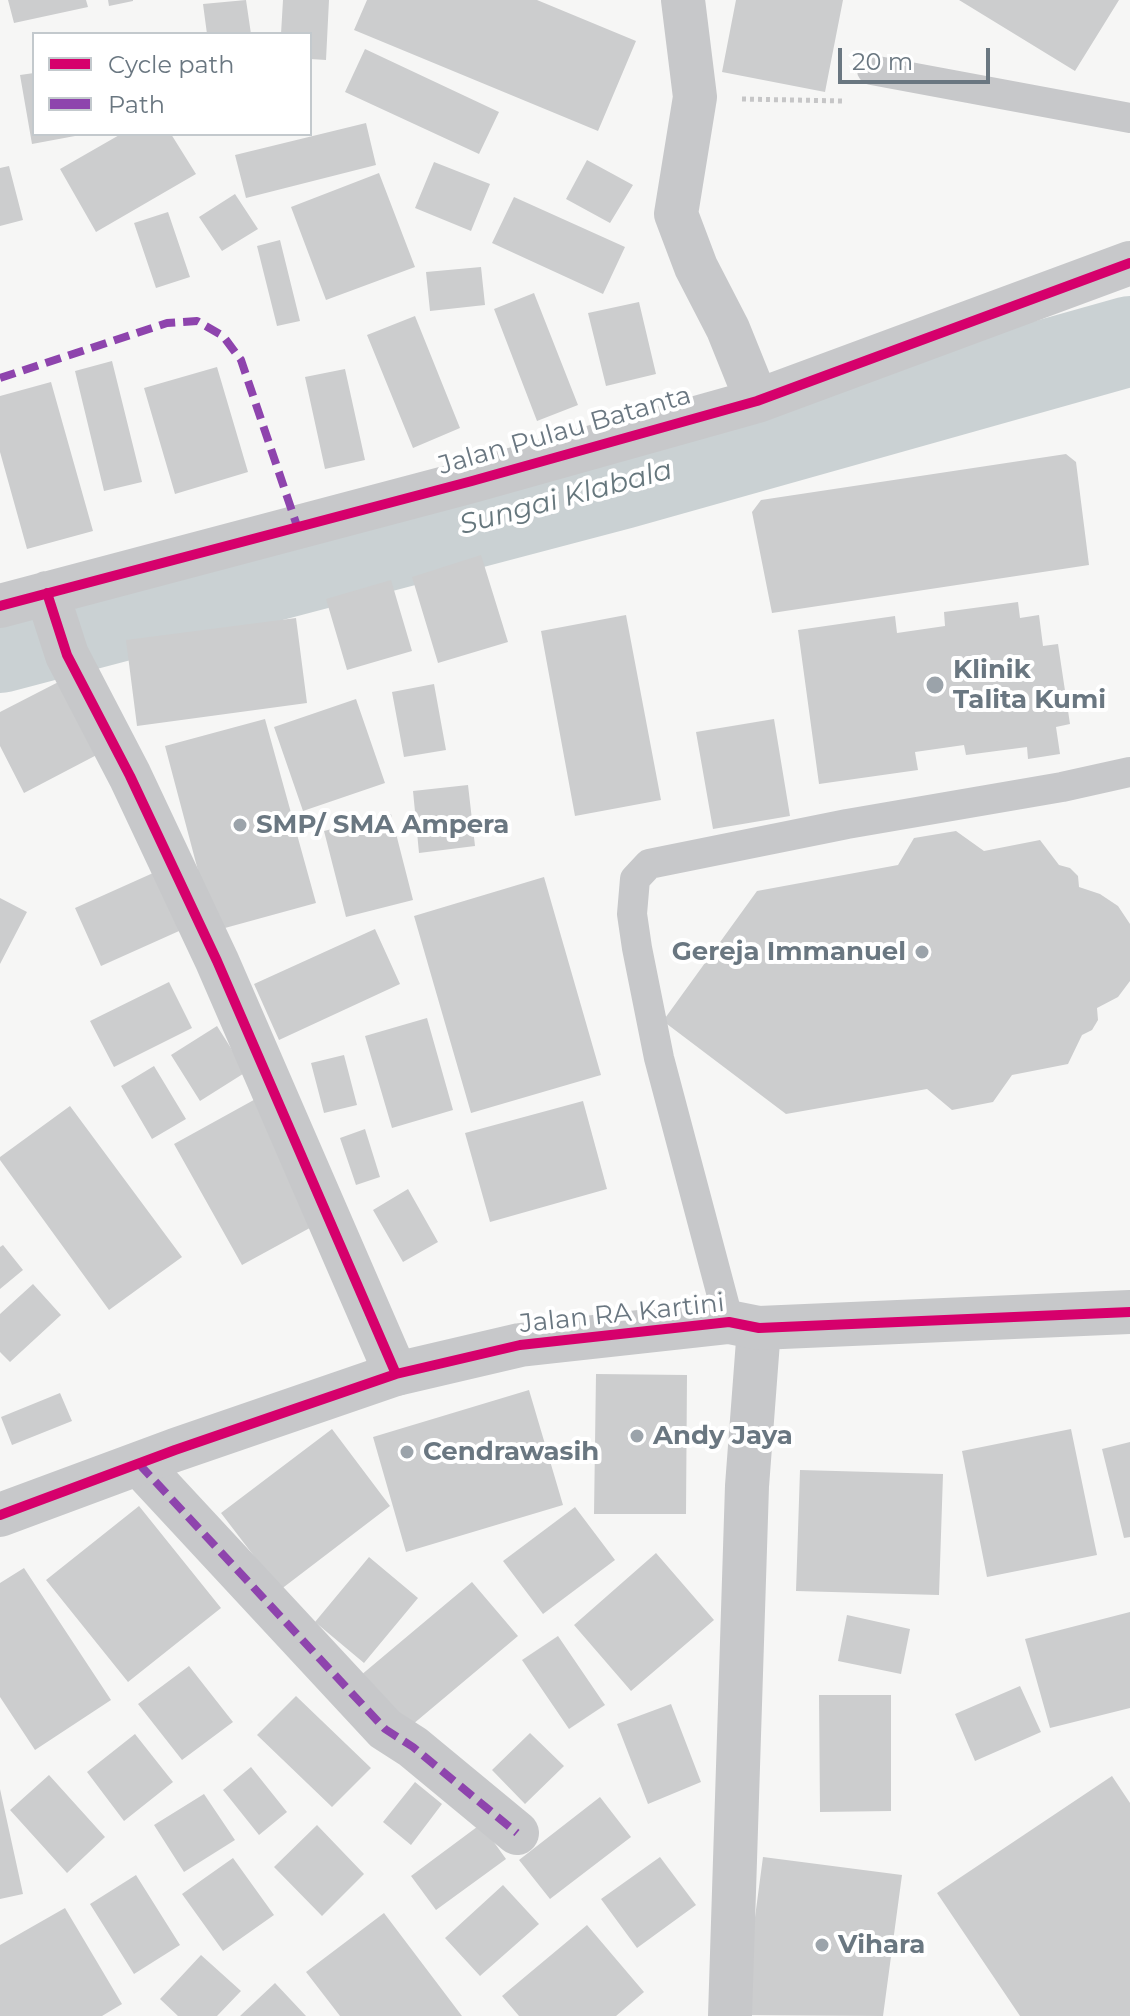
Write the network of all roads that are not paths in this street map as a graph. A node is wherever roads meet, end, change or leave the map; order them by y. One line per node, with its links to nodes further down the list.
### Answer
1 (683, 0): 5 (street)
2 (872, 70): 3 (lane)
3 (1130, 118)
4 (1130, 263): 5 (street, Jalan Pulau Batanta)
5 (757, 401): 6 (street, Jalan Pulau Batanta)
6 (49, 603): 7 (street, Jalan Pulau Batanta); 11 (street)
7 (0, 606)
8 (1130, 772): 10 (lane)
9 (1130, 1312): 10 (street, Jalan RA Kartini)
10 (744, 1325): 11 (street, Jalan RA Kartini); 15 (street)
11 (396, 1374): 12 (street, Jalan RA Kartini)
12 (139, 1464): 13 (street, Jalan RA Kartini); 14 (street)
13 (0, 1514)
14 (517, 1833)
15 (730, 2016)

